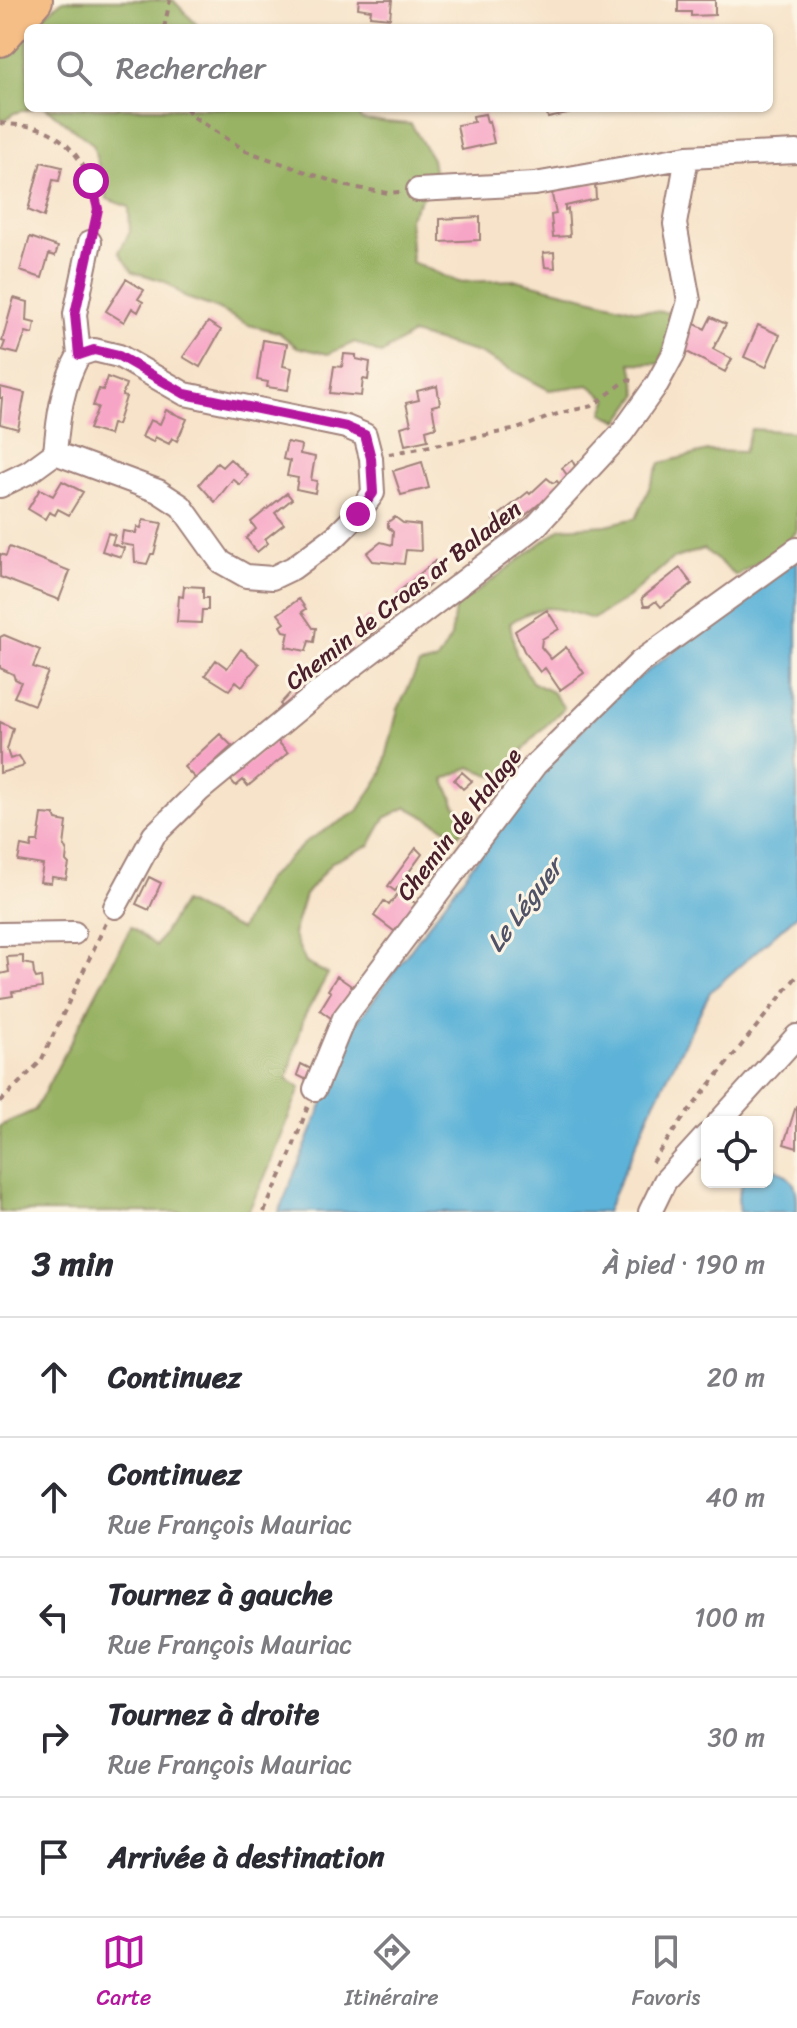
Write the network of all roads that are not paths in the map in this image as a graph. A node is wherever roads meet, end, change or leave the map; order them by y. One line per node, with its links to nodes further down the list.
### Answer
1 (35, 0): 2 (main road)
2 (0, 39)
3 (797, 152): 4 (street)
4 (687, 157): 5 (street); 11 (street, Chemin de Croas ar Baladen)
5 (418, 190)
6 (90, 242): 7 (street)
7 (79, 355): 8 (street); 8 (street)
8 (55, 453): 9 (street)
9 (0, 486)
10 (797, 549): 15 (street, Chemin de Halage)
11 (115, 907)
12 (74, 933): 13 (street)
13 (0, 934)
14 (797, 1036): 16 (street)
15 (315, 1089)
16 (724, 1116)
17 (701, 1142): 18 (street)
18 (650, 1212)

